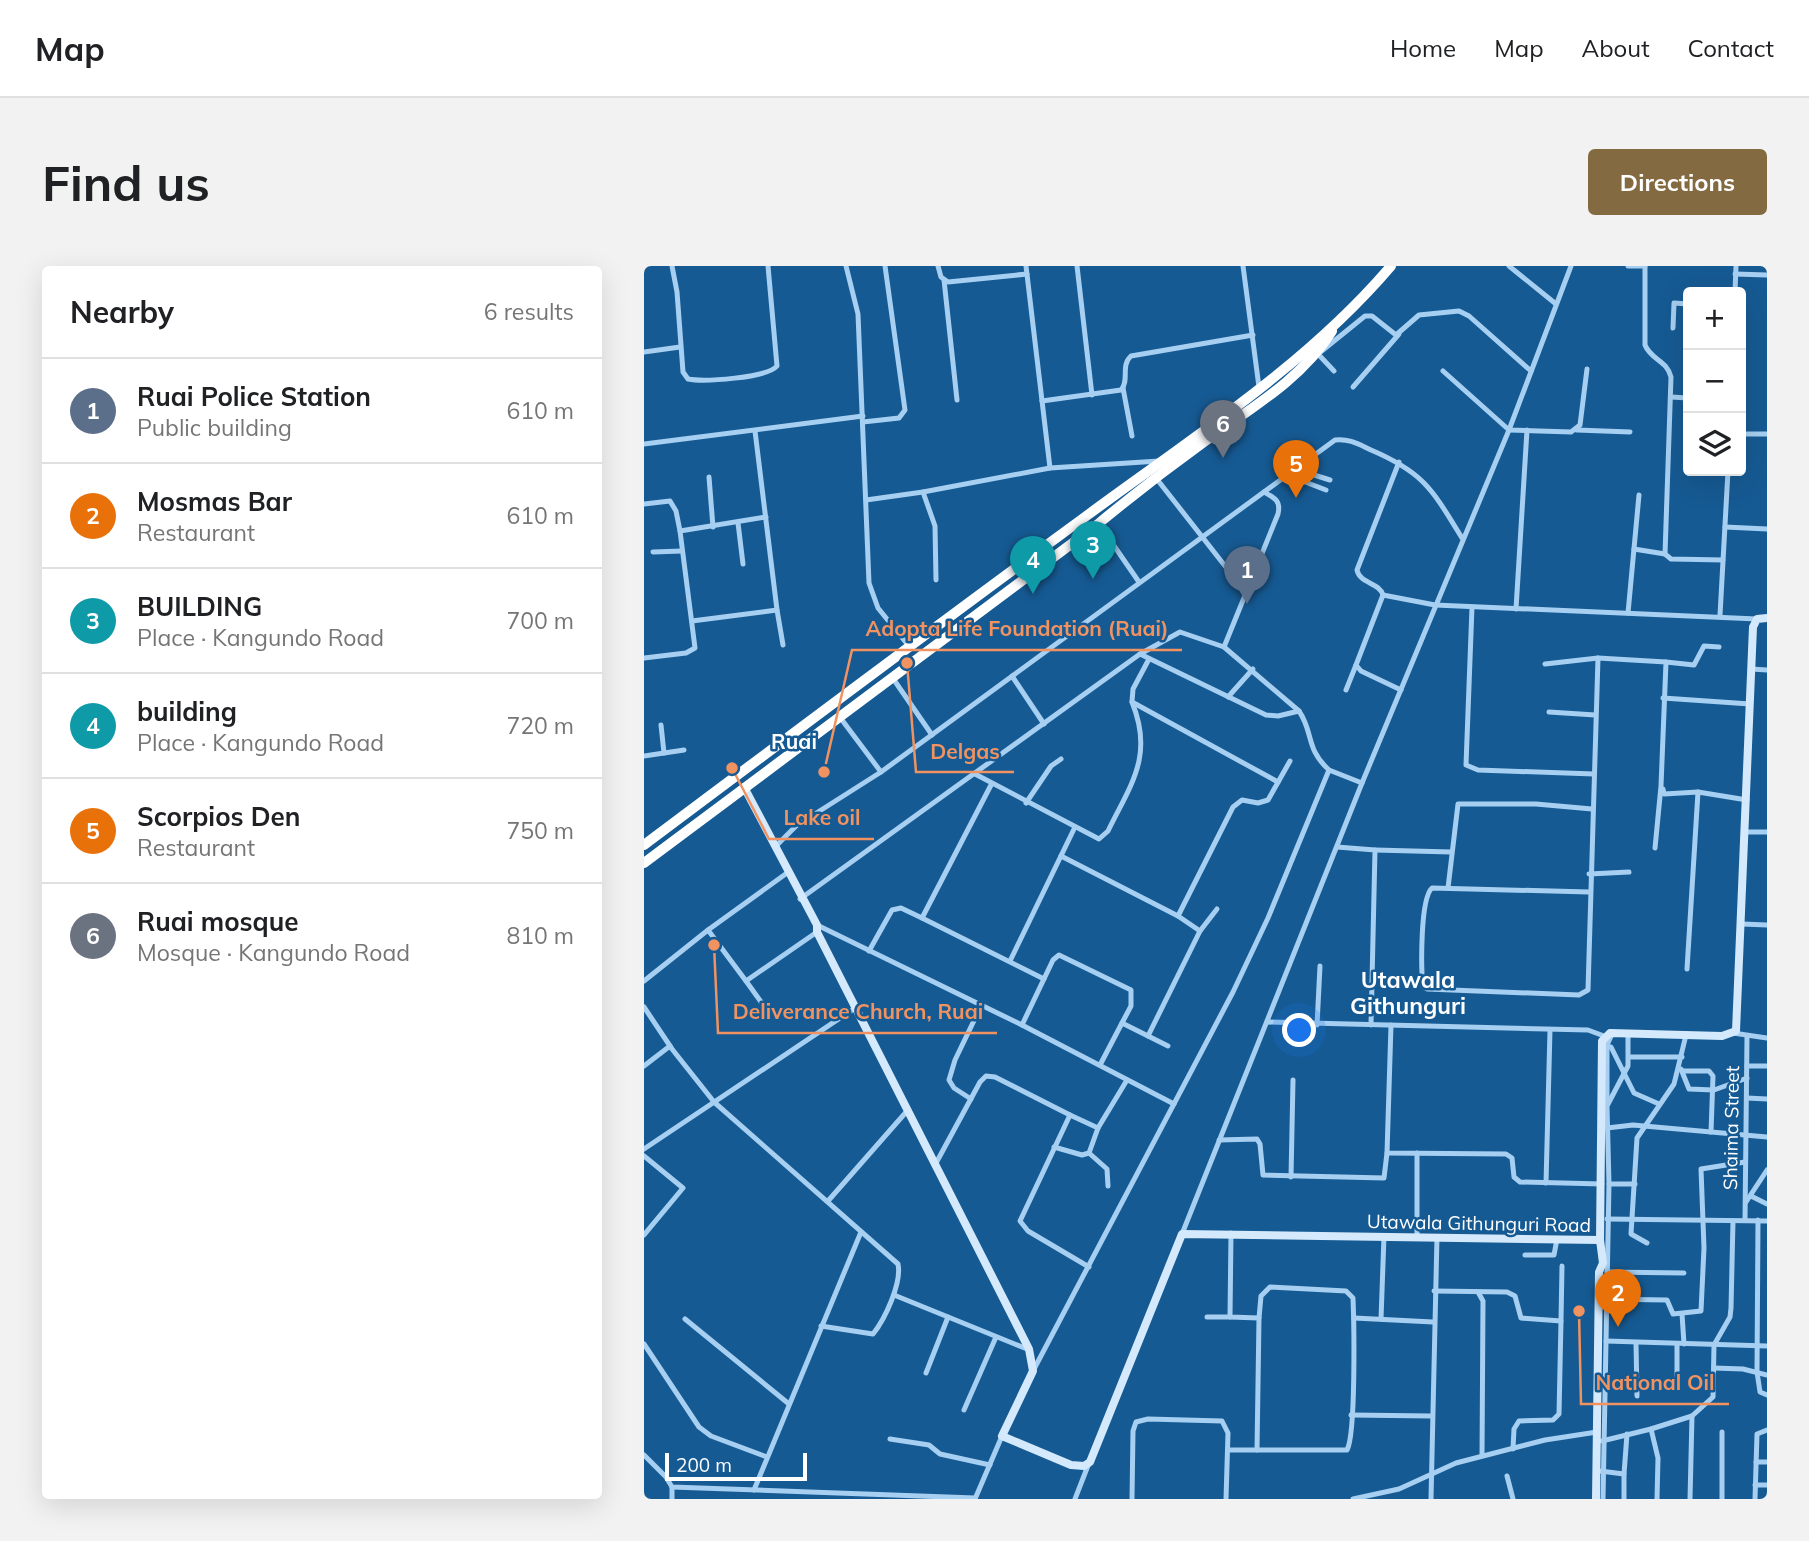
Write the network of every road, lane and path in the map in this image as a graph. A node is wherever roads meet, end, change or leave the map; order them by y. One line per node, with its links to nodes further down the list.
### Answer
1 (671, 266): 26 (street)
2 (768, 266): 26 (street)
3 (846, 266): 43 (street)
4 (885, 266): 43 (street)
5 (939, 266): 18 (street)
6 (1026, 266): 15 (street)
7 (1077, 266): 38 (street)
8 (1243, 266): 25 (street)
9 (1391, 266): 22 (highway)
10 (1509, 266): 20 (street)
11 (1571, 266): 20 (street)
12 (1628, 266): 14 (street)
13 (1735, 266): 16 (street)
14 (1645, 267): 39 (street)
15 (1027, 274): 18 (street); 42 (street)
16 (1735, 274): 17 (street); 19 (street)
17 (1767, 275)
18 (944, 280): 41 (street)
19 (1735, 287)
20 (1556, 304): 33 (street)
21 (1683, 304): 23 (street)
22 (1338, 321): 28 (highway); 29 (highway)
23 (1673, 328)
24 (1400, 333): 28 (street); 33 (street); 36 (street)
25 (1253, 335): 35 (street); 37 (street)
26 (680, 347): 27 (street)
27 (644, 352)
28 (1318, 354): 31 (street); 34 (highway)
29 (1282, 367): 34 (highway); 35 (highway)
30 (1587, 369): 46 (street)
31 (1334, 371)
32 (1443, 371): 44 (street)
33 (1531, 371): 44 (street)
34 (1292, 377): 59 (highway)
35 (1259, 387): 53 (highway)
36 (1353, 387)
37 (1123, 388): 38 (street); 51 (street)
38 (1092, 395): 42 (street)
39 (1671, 397): 40 (street); 80 (street)
40 (1683, 398)
41 (957, 400)
42 (1042, 401): 55 (street)
43 (863, 419): 47 (street); 66 (street)
44 (1509, 430): 45 (street); 76 (street)
45 (1527, 430): 46 (street); 89 (street)
46 (1576, 430): 48 (street)
47 (755, 431): 52 (street); 68 (street)
48 (1630, 432)
49 (1746, 434): 50 (street)
50 (1767, 434)
51 (1132, 436)
52 (644, 444)
53 (1161, 461): 55 (street); 97 (highway)
54 (1399, 462): 56 (street); 76 (street); 86 (street)
55 (1050, 468): 63 (street)
56 (1287, 475): 60 (street); 64 (street)
57 (1728, 476): 72 (street)
58 (709, 477): 71 (street)
59 (1155, 477): 70 (highway); 75 (street)
60 (1300, 480): 61 (street); 62 (street)
61 (1330, 480)
62 (1326, 490)
63 (923, 492): 66 (street); 83 (street)
64 (1264, 492): 75 (street); 85 (street)
65 (1639, 495): 77 (street)
66 (866, 500): 97 (street)
67 (644, 503): 74 (street)
68 (766, 517): 69 (street); 90 (street)
69 (738, 523): 71 (street); 82 (street)
70 (1098, 524): 84 (street); 111 (highway)
71 (713, 527): 74 (street)
72 (1725, 527): 73 (street); 81 (street)
73 (1767, 529)
74 (680, 531): 78 (street)
75 (1201, 537): 84 (street); 85 (street)
76 (1462, 538): 87 (street)
77 (1634, 549): 80 (street); 91 (street)
78 (682, 551): 79 (street); 95 (street)
79 (653, 552)
80 (1665, 554): 81 (street)
81 (1723, 561): 92 (street)
82 (743, 564)
83 (936, 580)
84 (1139, 582): 112 (street)
85 (1247, 594): 98 (street)
86 (1384, 595): 87 (street); 106 (street)
87 (1435, 605): 88 (street); 114 (street)
88 (1472, 607): 89 (street); 134 (street)
89 (1516, 609): 91 (street)
90 (778, 610): 95 (street); 96 (street)
91 (1628, 613): 92 (street)
92 (1720, 615): 93 (street)
93 (1757, 618): 94 (street); 109 (street)
94 (1767, 618)
95 (692, 621): 102 (street)
96 (783, 645)
97 (908, 645): 104 (highway)
98 (1224, 647): 100 (street); 108 (street)
99 (1719, 647): 105 (street)
100 (1140, 654): 103 (street); 123 (street)
101 (1598, 658): 105 (street); 107 (street); 121 (street)
102 (644, 659)
103 (1149, 659): 115 (street); 117 (street)
104 (886, 662): 111 (highway); 147 (highway)
105 (1665, 662): 116 (street)
106 (1356, 664): 113 (street); 114 (street)
107 (1545, 664)
108 (1253, 669): 115 (street); 119 (street)
109 (1751, 669): 110 (street); 118 (street)
110 (1767, 670)
111 (893, 676): 122 (highway); 125 (street)
112 (1012, 676): 123 (street); 125 (street)
113 (1346, 690)
114 (1401, 690): 136 (street)
115 (1228, 697): 119 (street)
116 (1663, 698): 118 (street); 138 (street)
117 (1132, 702): 135 (street); 144 (street)
118 (1750, 704): 141 (street)
119 (1299, 711): 131 (street)
120 (1549, 712): 121 (street)
121 (1595, 715): 134 (street)
122 (839, 716): 132 (street); 139 (highway)
123 (1044, 724): 133 (street)
124 (661, 725): 127 (street)
125 (932, 735): 132 (street)
126 (684, 750): 127 (street)
127 (663, 753): 128 (street)
128 (644, 756)
129 (1060, 759): 142 (street)
130 (1290, 761): 135 (street)
131 (1329, 770): 136 (street); 212 (street)
132 (881, 772): 150 (street)
133 (975, 774): 137 (street); 160 (street)
134 (1594, 774): 143 (street)
135 (1279, 782): 162 (street)
136 (1362, 783): 148 (street)
137 (991, 785): 142 (street); 163 (street)
138 (1661, 786): 140 (street); 149 (street)
139 (744, 788): 150 (street); 154 (highway)
140 (1698, 792): 141 (street); 172 (street)
141 (1747, 800): 145 (street)
142 (1026, 803): 144 (street)
143 (1592, 808): 152 (street); 157 (street)
144 (1074, 829): 153 (street)
145 (1746, 832): 146 (street); 164 (street)
146 (1767, 832)
147 (644, 845)
148 (1337, 847): 151 (street); 181 (street)
149 (1655, 848)
150 (774, 849): 156 (street)
151 (1375, 850): 152 (street); 184 (street)
152 (1451, 852): 158 (street)
153 (1061, 856): 162 (street); 170 (street)
154 (644, 863)
155 (1629, 872): 157 (street)
156 (787, 873): 160 (street); 167 (street)
157 (1589, 874): 159 (street)
158 (1448, 888): 159 (street); 159 (street)
159 (1589, 892)
160 (800, 899): 166 (street)
161 (1217, 909): 168 (street)
162 (1178, 916): 168 (street)
163 (922, 918): 169 (street); 170 (street)
164 (1742, 924): 165 (street); 188 (street)
165 (1767, 925)
166 (817, 929): 169 (street); 175 (street); 178 (street)
167 (708, 930): 174 (street); 175 (street)
168 (1200, 931): 190 (street)
169 (869, 951): 176 (street)
170 (1010, 961): 173 (street)
171 (1320, 966): 183 (street)
172 (1687, 969)
173 (1044, 979): 180 (street); 182 (street)
174 (644, 981)
175 (746, 981): 179 (street)
176 (981, 1006): 182 (street); 209 (street)
177 (644, 1007): 194 (street)
178 (855, 1008): 211 (street); 215 (street)
179 (769, 1013)
180 (1122, 1023): 190 (street); 198 (street)
181 (1267, 1023): 183 (street); 223 (street)
182 (1022, 1025): 198 (street)
183 (1317, 1025): 184 (street)
184 (1371, 1025): 185 (street)
185 (1391, 1026): 186 (street); 227 (street)
186 (1550, 1030): 193 (street); 234 (street)
187 (1628, 1033): 189 (street); 193 (street); 196 (street)
188 (1733, 1033): 189 (street); 191 (street)
189 (1686, 1035): 197 (street)
190 (1149, 1036): 195 (street)
191 (1747, 1037): 192 (street); 200 (street, Shaima Street)
192 (1767, 1038)
193 (1606, 1040): 203 (street); 214 (street); 235 (street)
194 (670, 1046): 199 (street); 211 (street)
195 (1168, 1046)
196 (1629, 1056): 197 (street); 203 (street)
197 (1682, 1057): 202 (street)
198 (1100, 1065): 205 (street)
199 (644, 1066)
200 (1747, 1066): 201 (street); 204 (street, Shaima Street)
201 (1767, 1066)
202 (1681, 1068): 207 (street); 207 (street); 213 (street)
203 (1622, 1076): 213 (street); 214 (street)
204 (1747, 1078): 207 (street); 208 (street, Shaima Street)
205 (1126, 1080): 212 (street); 218 (street)
206 (1293, 1080): 233 (street)
207 (1714, 1090): 220 (street)
208 (1747, 1098): 210 (street); 221 (street, Shaima Street)
209 (971, 1099): 216 (street); 231 (street)
210 (1767, 1099)
211 (714, 1102): 225 (street); 241 (street)
212 (1174, 1104): 263 (street)
213 (1659, 1104): 217 (street)
214 (1607, 1106): 219 (street)
215 (907, 1111): 231 (street); 241 (street)
216 (1070, 1115): 218 (street); 224 (street)
217 (1643, 1126): 219 (street); 220 (street); 236 (street)
218 (1098, 1128): 226 (street)
219 (1607, 1128): 235 (street)
220 (1711, 1132): 221 (street)
221 (1745, 1135): 222 (street); 230 (street, Shaima Street)
222 (1767, 1137)
223 (1219, 1140): 233 (street); 253 (street)
224 (1054, 1147): 226 (street); 263 (street)
225 (644, 1149)
226 (1089, 1153): 237 (street)
227 (1387, 1153): 228 (street); 233 (street)
228 (1417, 1153): 234 (street); 256 (street)
229 (644, 1156): 254 (street)
230 (1745, 1163): 242 (street, Shaima Street); 246 (street)
231 (935, 1165): 289 (street)
232 (1767, 1170): 239 (street)
233 (1291, 1177)
234 (1546, 1183): 235 (street)
235 (1606, 1184): 236 (street); 245 (street)
236 (1635, 1184): 244 (street)
237 (1108, 1186)
238 (1767, 1188): 239 (street)
239 (1757, 1189): 240 (street)
240 (1751, 1196): 242 (street); 243 (street)
241 (828, 1201): 251 (street)
242 (1746, 1202): 248 (street, Shaima Street)
243 (1767, 1204)
244 (1632, 1219): 245 (street); 246 (street); 260 (street)
245 (1604, 1220): 259 (street); 264 (street)
246 (1703, 1220): 247 (street); 270 (street)
247 (1733, 1220): 248 (street); 286 (street)
248 (1745, 1220): 249 (street)
249 (1758, 1220): 250 (street); 287 (street)
250 (1767, 1221)
251 (861, 1232): 268 (street); 280 (street)
252 (1231, 1233): 253 (street, Utawala Githunguri Road); 255 (street, Utawala Githunguri Road); 273 (street)
253 (1182, 1234): 318 (street)
254 (644, 1235)
255 (1384, 1236): 256 (street, Utawala Githunguri Road); 276 (street)
256 (1417, 1237): 257 (street, Utawala Githunguri Road)
257 (1437, 1237): 258 (street, Utawala Githunguri Road); 266 (street)
258 (1556, 1239): 259 (street, Utawala Githunguri Road); 261 (street)
259 (1600, 1240): 264 (street, Utawala Githunguri Road)
260 (1647, 1242)
261 (1525, 1255)
262 (1562, 1266): 278 (street)
263 (1089, 1267): 291 (street)
264 (1603, 1272): 265 (street); 269 (street, Utawala Githunguri Road)
265 (1684, 1273)
266 (1434, 1291): 267 (street); 279 (street)
267 (1478, 1292): 278 (street); 316 (street)
268 (894, 1295): 271 (street); 280 (street)
269 (1603, 1299): 270 (street); 282 (street, Utawala Githunguri Road)
270 (1682, 1314): 285 (street)
271 (948, 1317): 281 (street); 293 (street)
272 (1207, 1317): 273 (street)
273 (1230, 1317): 274 (street)
274 (1259, 1318): 275 (street); 314 (street)
275 (1354, 1318): 276 (street); 300 (street)
276 (1381, 1319): 279 (street)
277 (685, 1320): 298 (street)
278 (1561, 1321): 312 (street)
279 (1433, 1322): 301 (street)
280 (821, 1326): 298 (street)
281 (996, 1337): 289 (street); 299 (street)
282 (1602, 1341): 283 (street); 305 (street, Utawala Githunguri Road); 310 (street)
283 (1636, 1343): 285 (street); 297 (street)
284 (644, 1344): 317 (street)
285 (1680, 1344): 286 (street); 295 (street)
286 (1714, 1345): 287 (street); 290 (street)
287 (1756, 1346): 288 (street); 292 (street)
288 (1767, 1346)
289 (1029, 1349): 291 (street)
290 (1714, 1368): 292 (street); 302 (street)
291 (1033, 1371): 308 (street)
292 (1757, 1372): 294 (street); 296 (street)
293 (926, 1373)
294 (1767, 1375)
295 (1676, 1385)
296 (1767, 1395)
297 (1637, 1396)
298 (789, 1404): 317 (street)
299 (964, 1410)
300 (1351, 1415): 301 (street); 314 (street)
301 (1431, 1416): 324 (street)
302 (1692, 1416): 303 (street); 344 (street)
303 (1651, 1429): 307 (street); 343 (street)
304 (1767, 1430): 319 (street)
305 (1597, 1432): 311 (street, Utawala Githunguri Road); 312 (street)
306 (1722, 1432): 345 (street)
307 (1628, 1434): 310 (street); 323 (street)
308 (1002, 1436): 318 (street); 321 (street)
309 (890, 1439): 321 (street)
310 (1602, 1441): 311 (street)
311 (1600, 1448): 322 (street, Utawala Githunguri Road)
312 (1513, 1449): 316 (street)
313 (1229, 1450): 314 (street); 335 (street); 336 (street)
314 (1257, 1450)
315 (644, 1455): 328 (street)
316 (1482, 1456): 324 (street)
317 (767, 1457): 329 (street)
318 (1090, 1462): 334 (street)
319 (1756, 1462): 320 (street); 326 (street)
320 (1767, 1462)
321 (990, 1465): 333 (street)
322 (1600, 1471): 323 (street); 340 (street, Utawala Githunguri Road); 341 (street)
323 (1624, 1474): 342 (street)
324 (1432, 1475): 330 (street); 338 (street)
325 (1507, 1476): 339 (street)
326 (1755, 1485): 327 (street); 346 (street)
327 (1767, 1485)
328 (672, 1487): 329 (street); 332 (street)
329 (754, 1490): 331 (street)
330 (1382, 1496): 337 (street)
331 (891, 1497): 333 (street)
332 (672, 1499)
333 (975, 1499)
334 (1075, 1499)
335 (1132, 1499)
336 (1226, 1499)
337 (1353, 1499)
338 (1431, 1499)
339 (1513, 1499)
340 (1596, 1499)
341 (1603, 1499)
342 (1624, 1499)
343 (1657, 1499)
344 (1690, 1499)
345 (1722, 1499)
346 (1755, 1499)

